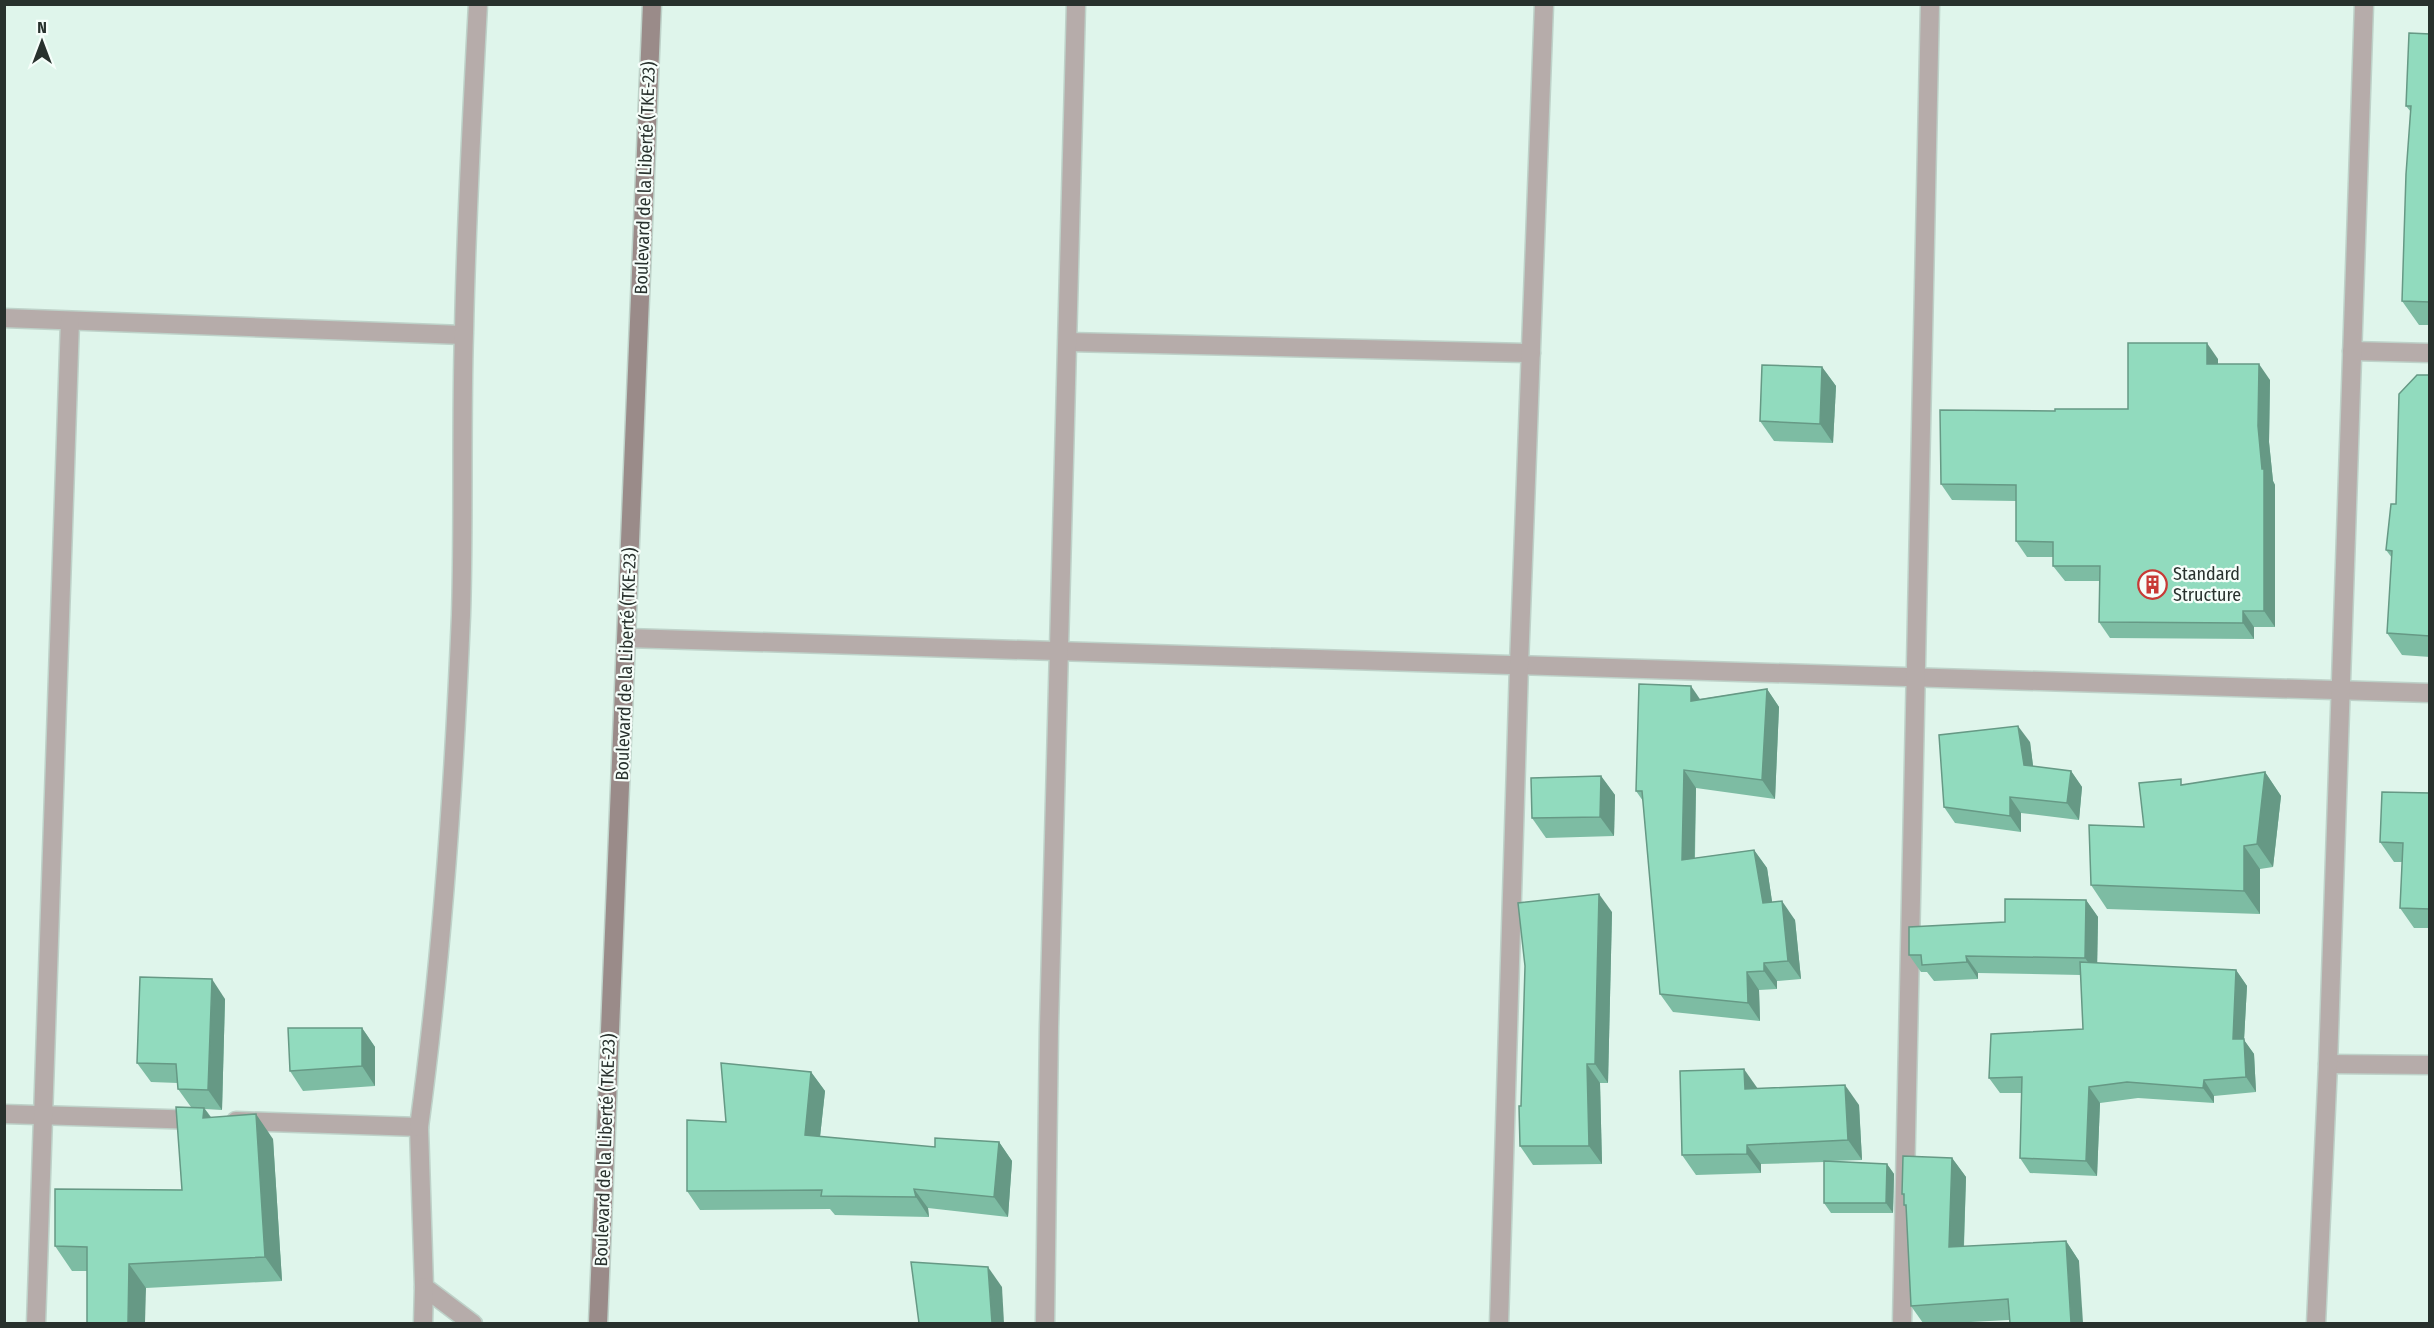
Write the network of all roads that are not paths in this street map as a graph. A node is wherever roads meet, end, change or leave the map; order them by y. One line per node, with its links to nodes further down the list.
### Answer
1 (478, 4): 9 (street)
2 (652, 4): 14 (street, Boulevard de la Liberté (TKE-23))
3 (1076, 4): 10 (street)
4 (1544, 4): 12 (street)
5 (1930, 4): 17 (street)
6 (2364, 4): 11 (street)
7 (4, 318): 8 (street)
8 (70, 321): 9 (street); 23 (street)
9 (464, 335): 24 (street)
10 (1068, 342): 12 (street); 15 (street)
11 (2352, 351): 13 (street); 18 (street)
12 (1531, 353): 16 (street)
13 (2430, 353)
14 (627, 638): 15 (street); 29 (street, Boulevard de la Liberté (TKE-23))
15 (1060, 651): 16 (street); 30 (street)
16 (1519, 665): 17 (street); 31 (street)
17 (1917, 678): 18 (street); 32 (street)
18 (2340, 691): 19 (street); 20 (street)
19 (2430, 693)
20 (2328, 1064): 21 (street); 33 (street)
21 (2430, 1065)
22 (4, 1114): 23 (street)
23 (44, 1116): 24 (street); 26 (street)
24 (419, 1127): 25 (street)
25 (424, 1287): 27 (street); 28 (street)
26 (36, 1323)
27 (423, 1323)
28 (472, 1323)
29 (598, 1323)
30 (1045, 1323)
31 (1499, 1323)
32 (1902, 1323)
33 (2316, 1323)

